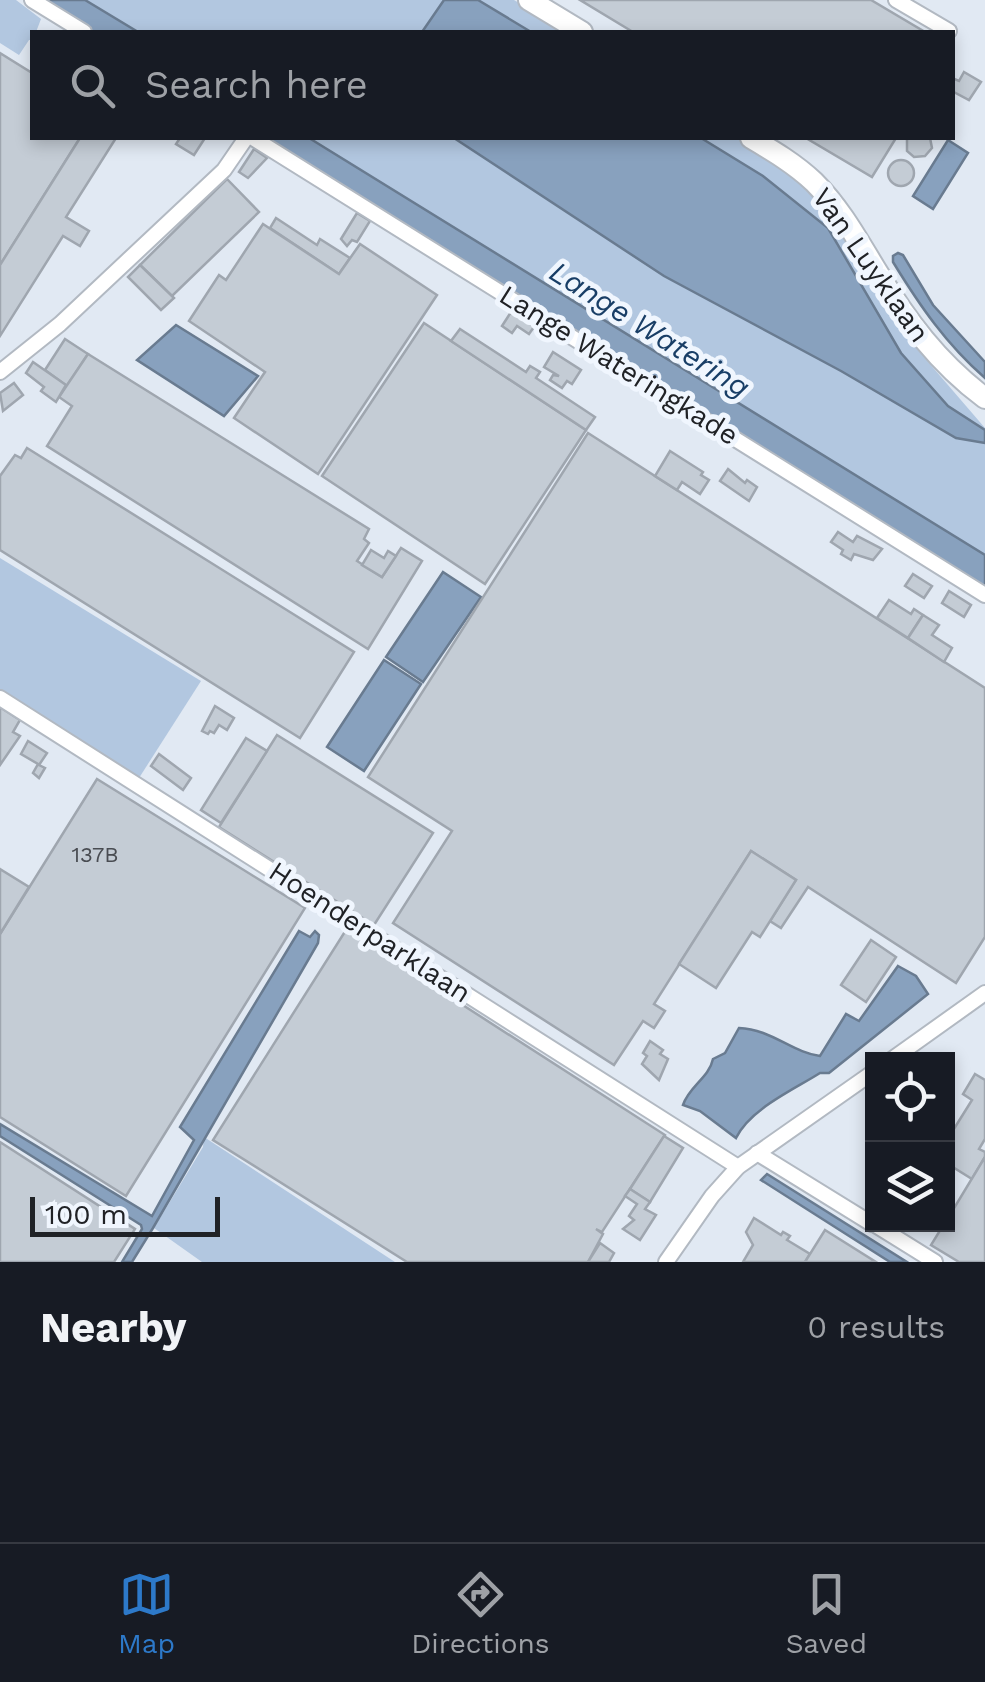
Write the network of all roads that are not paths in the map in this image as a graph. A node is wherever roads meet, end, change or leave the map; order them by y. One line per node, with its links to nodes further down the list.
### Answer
1 (32, 0): 4 (street)
2 (530, 0): 5 (street)
3 (896, 0): 6 (street)
4 (81, 30)
5 (579, 30)
6 (947, 30)
7 (247, 140): 10 (street)
8 (252, 140): 12 (street, Lange Wateringkade)
9 (754, 140): 11 (street, Van Luyklaan)
10 (0, 372)
11 (985, 398)
12 (985, 595)
13 (0, 698): 18 (street, Hoenderparklaan)
14 (985, 993): 15 (street)
15 (902, 1052)
16 (865, 1078): 17 (street)
17 (757, 1153): 18 (street); 19 (street)
18 (738, 1167): 21 (street)
19 (865, 1219)
20 (886, 1232): 22 (street)
21 (666, 1262)
22 (936, 1262)

